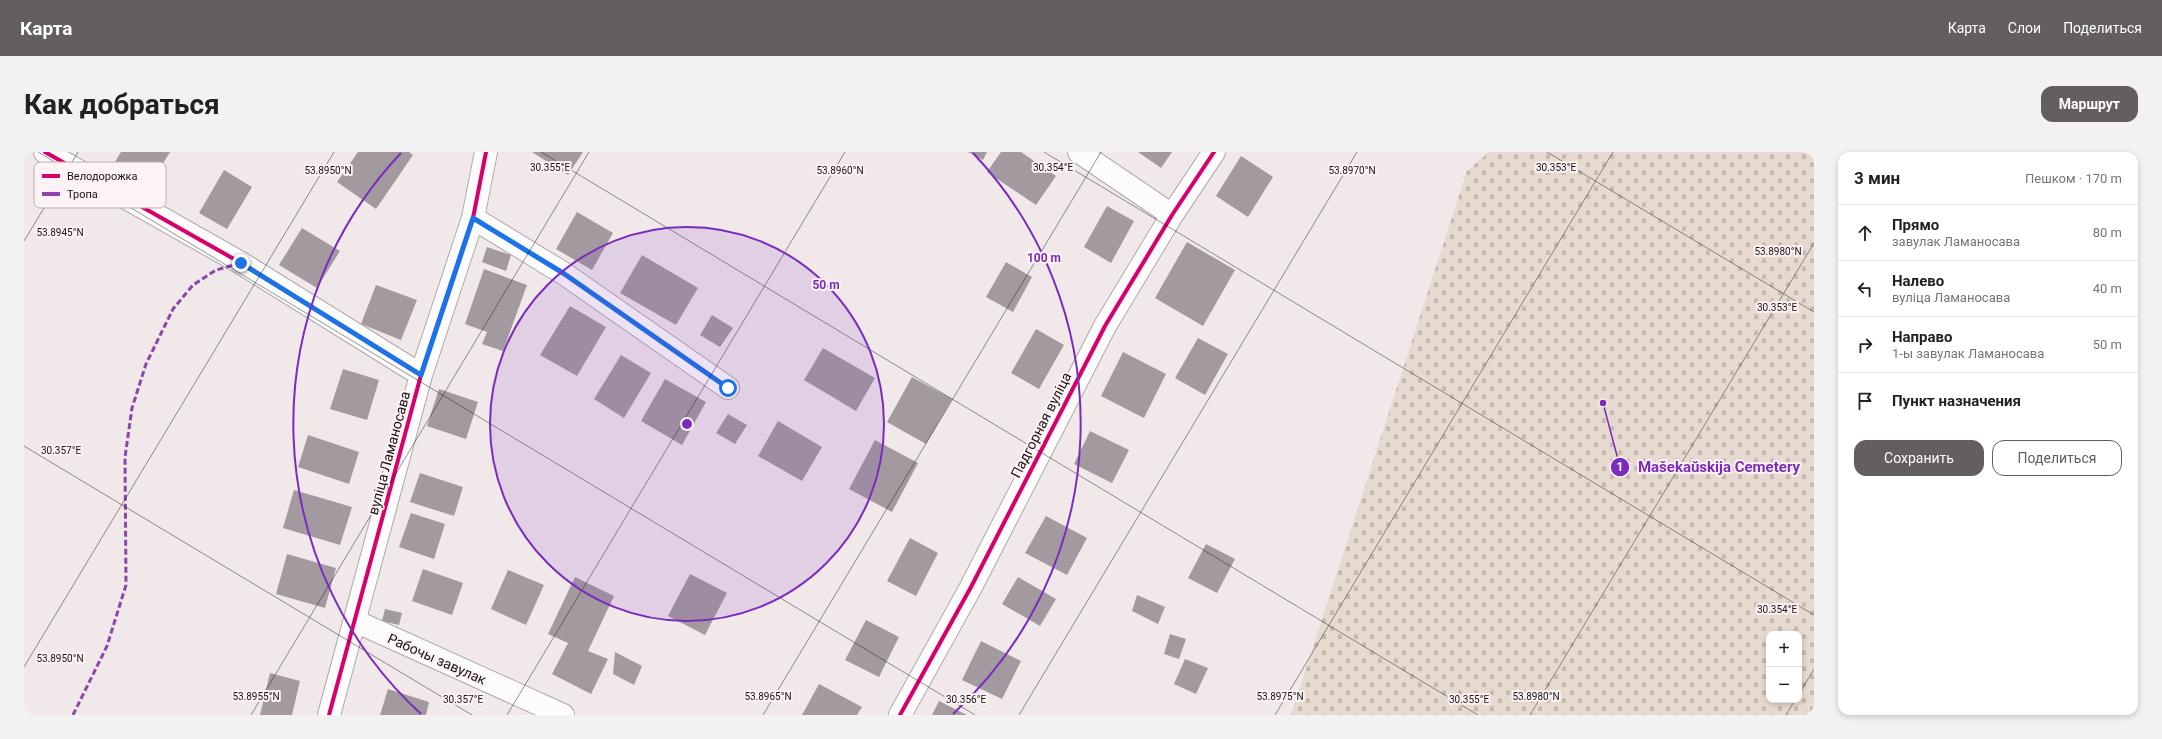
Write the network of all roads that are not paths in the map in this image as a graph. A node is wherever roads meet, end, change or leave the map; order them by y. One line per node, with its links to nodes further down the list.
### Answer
1 (45, 152): 5 (street)
2 (486, 152): 8 (street, вуліца Ламаносава)
3 (1078, 152): 7 (street)
4 (1214, 152): 7 (street, Падгорная вуліца)
5 (63, 162)
6 (144, 208): 9 (street)
7 (1172, 215): 14 (street, Падгорная вуліца)
8 (473, 218): 9 (street, вуліца Ламаносава); 10 (street)
9 (421, 375): 11 (street, вуліца Ламаносава)
10 (728, 388)
11 (356, 621): 12 (street, вуліца Ламаносава); 13 (street, Рабочы завулак)
12 (329, 715)
13 (563, 715)
14 (900, 715)

